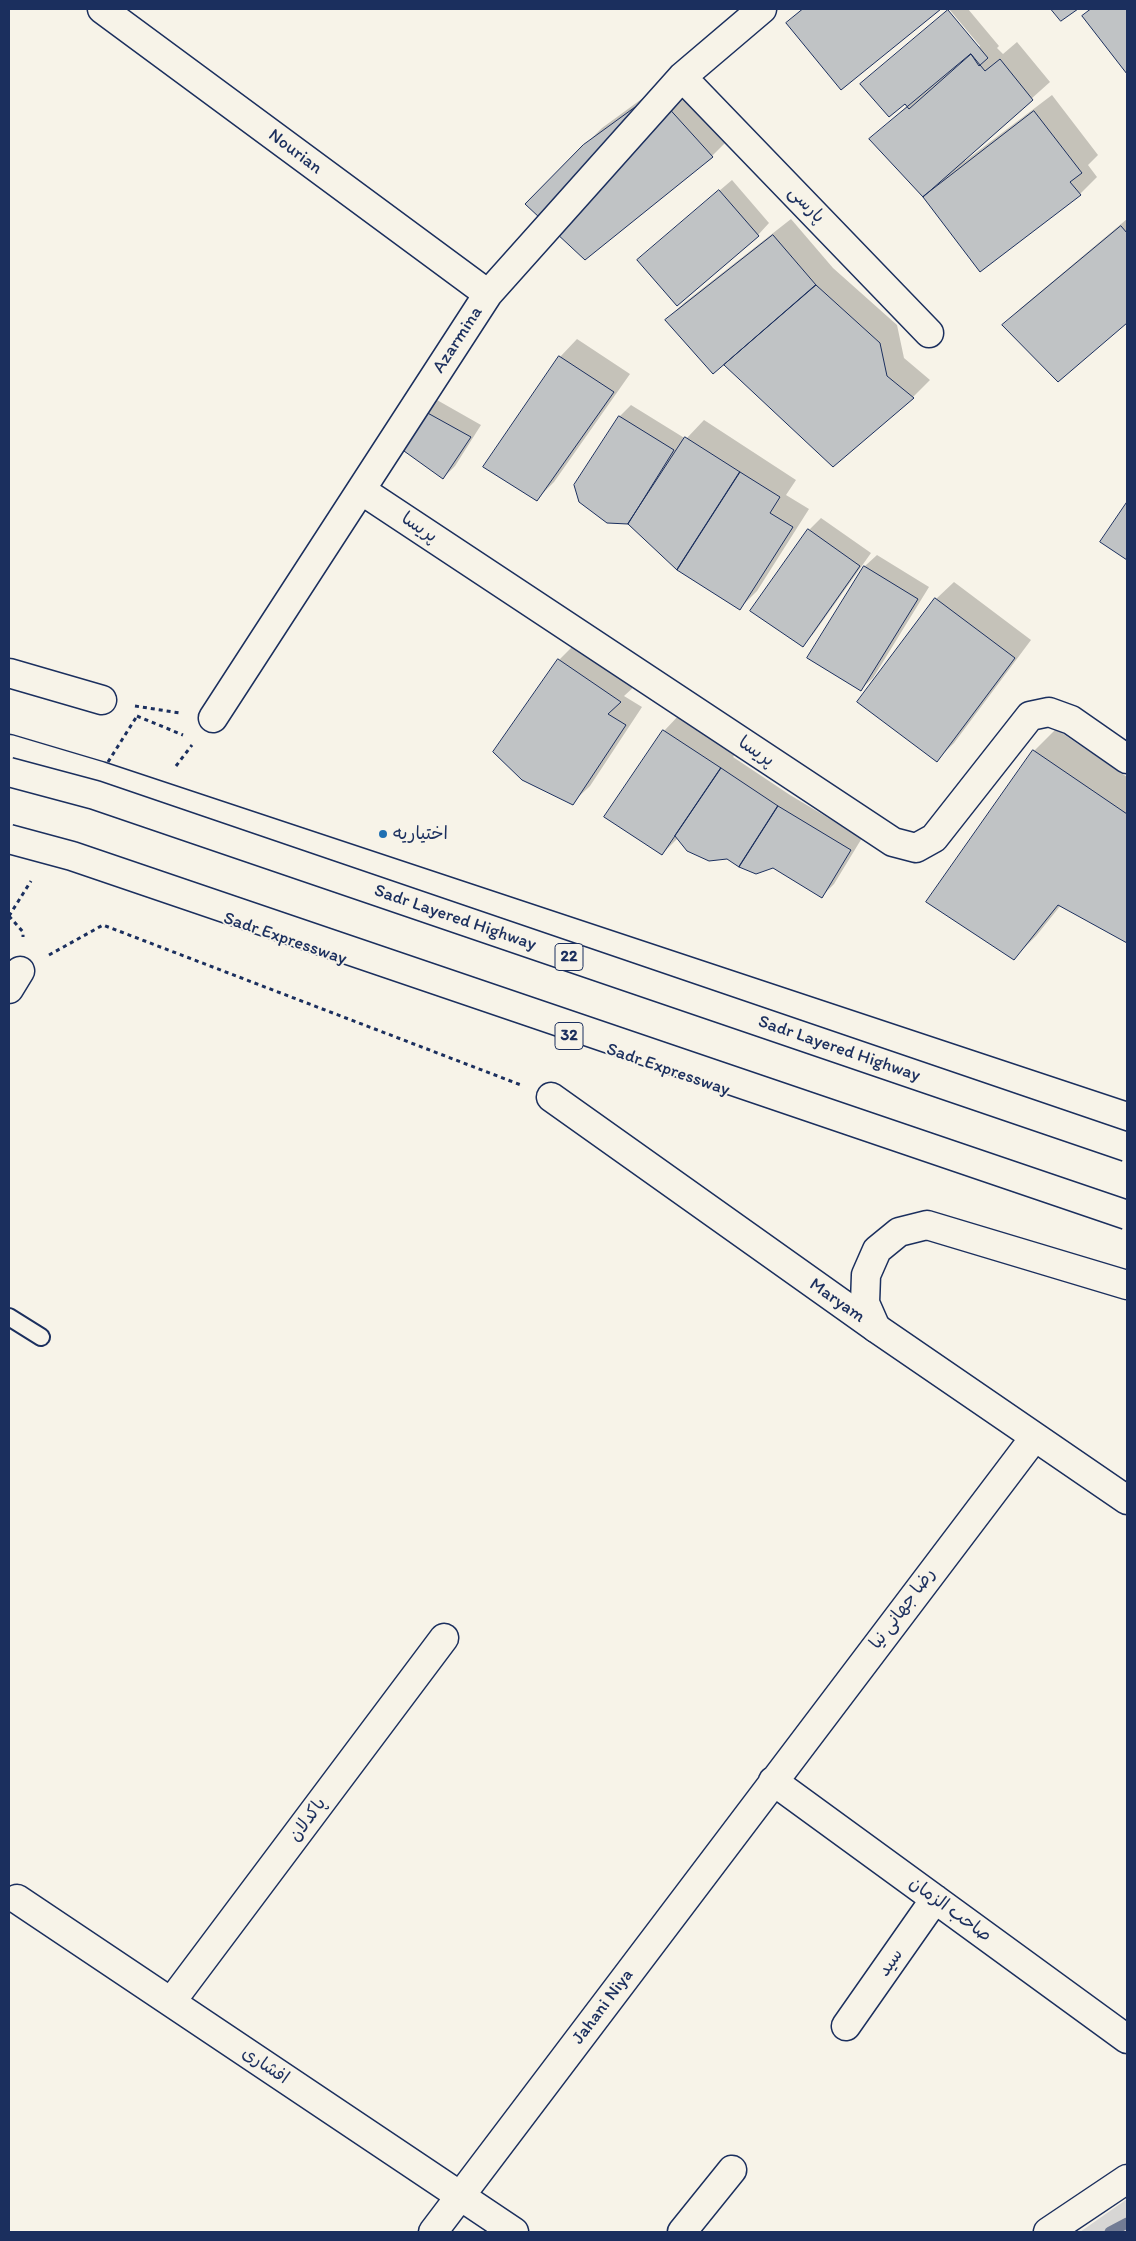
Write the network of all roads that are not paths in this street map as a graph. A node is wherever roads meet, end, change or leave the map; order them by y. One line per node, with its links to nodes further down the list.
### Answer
1 (102, 9): 4 (main road, Nourian)
2 (762, 9): 3 (main road, Azarmina)
3 (682, 77): 4 (main road, Azarmina); 5 (main road, پارسی)
4 (488, 294): 6 (main road, Azarmina)
5 (929, 333)
6 (361, 490): 9 (main road, Azarmina); 11 (main road, پریسا)
7 (9, 673): 8 (main road)
8 (102, 700)
9 (212, 718)
10 (9, 749): 16 (main road)
11 (1127, 759)
12 (9, 772): 17 (main road, Sadr Layered Highway / 22, bridge)
13 (9, 839): 18 (main road, bridge)
14 (9, 848): 19 (main road, Sadr Expressway / 32)
15 (551, 1097): 22 (main road, Maryam)
16 (1127, 1117)
17 (1127, 1147)
18 (1127, 1214)
19 (1127, 1228)
20 (1127, 1285): 22 (main road)
21 (9, 1317): 23 (lane)
22 (876, 1328): 24 (main road, Maryam)
23 (41, 1337)
24 (1034, 1438): 25 (main road, Maryam); 27 (main road, رضا جهانی نیا)
25 (1127, 1500)
26 (444, 1638): 30 (main road, پاکدلان)
27 (773, 1781): 29 (main road, صاحب الزمان); 35 (main road, Jahani Niya)
28 (11, 1893): 30 (main road, افشاری)
29 (935, 1899): 31 (main road, سید); 32 (main road, صاحب الزمان)
30 (171, 2002): 35 (main road, افشاری)
31 (846, 2026)
32 (1127, 2039)
33 (732, 2170): 38 (main road)
34 (1127, 2179): 39 (main road)
35 (460, 2196): 36 (main road, Jahani Niya); 37 (main road, افشاری)
36 (433, 2232)
37 (514, 2232)
38 (682, 2232)
39 (1048, 2232)

